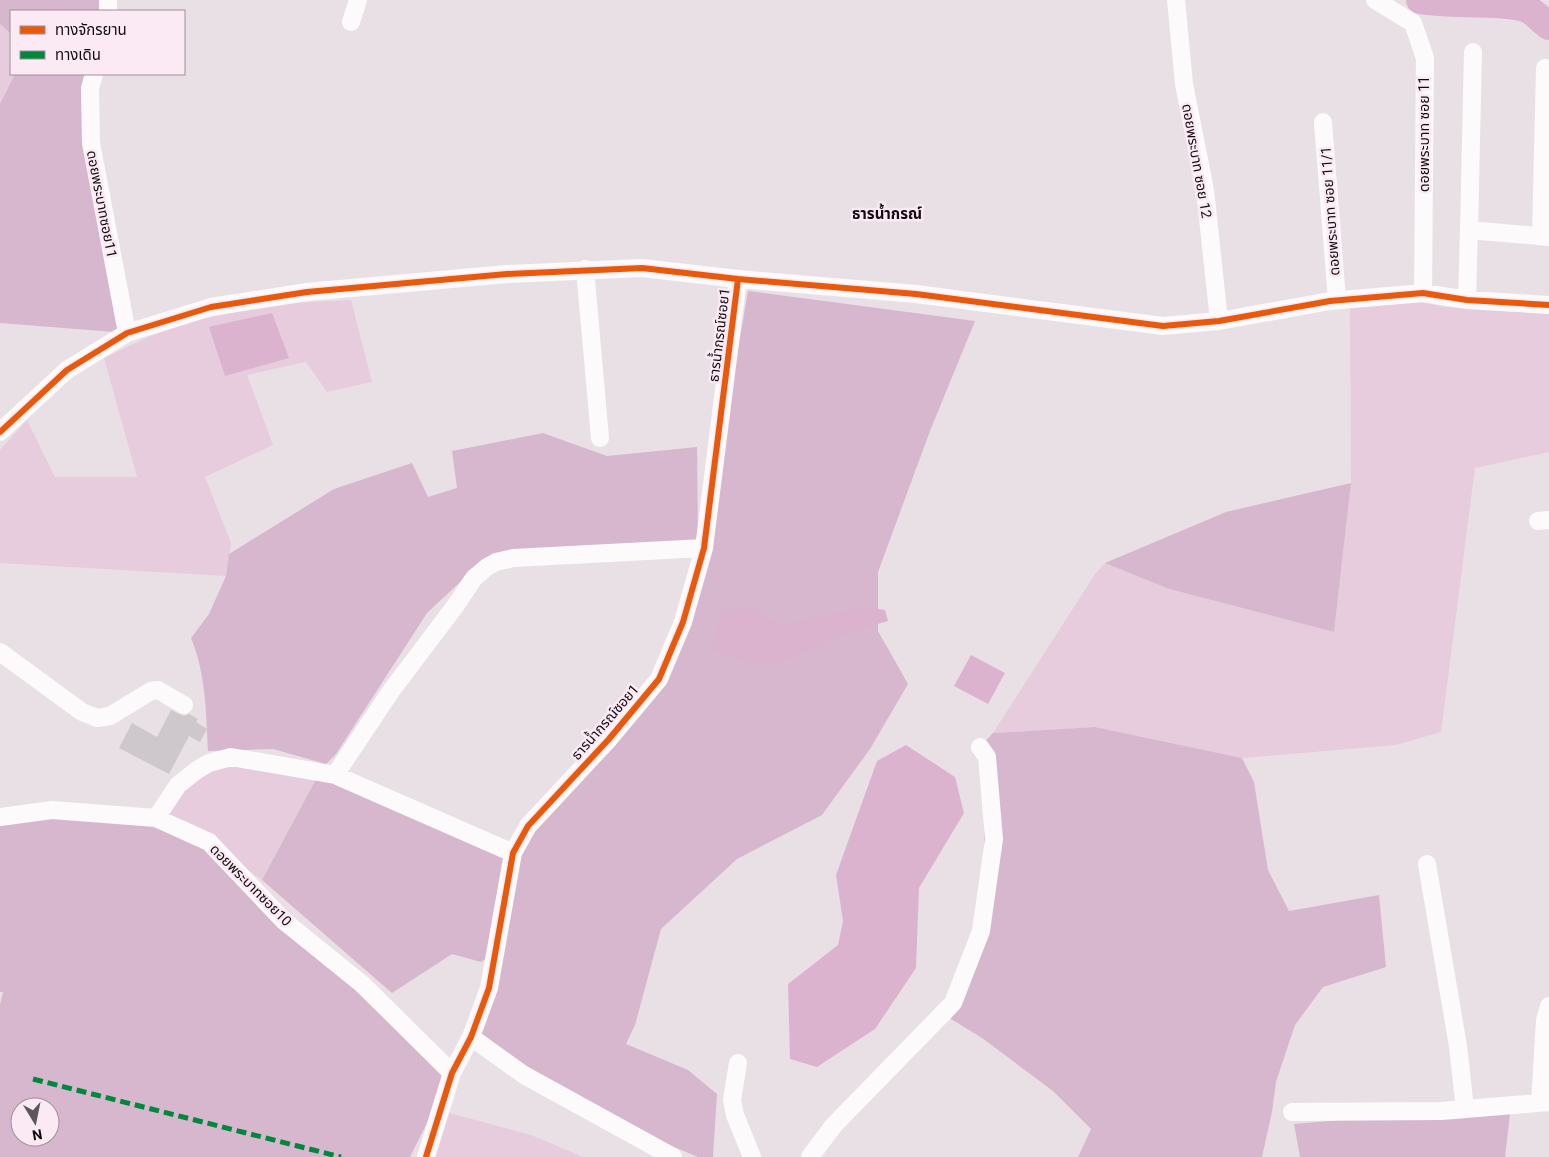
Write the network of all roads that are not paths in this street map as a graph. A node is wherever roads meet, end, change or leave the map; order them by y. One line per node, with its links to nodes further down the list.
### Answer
1 (358, 0): 4 (street)
2 (1176, 0): 17 (street, ดอยพระบาท ซอย 12)
3 (1375, 0): 13 (street, ดอยพระบาท ซอย 11)
4 (351, 22)
5 (1473, 52): 9 (street)
6 (1545, 68): 10 (street)
7 (94, 75): 18 (street, ดอยพระบาทซอย11)
8 (1323, 122): 14 (street, ดอยพระบาท ซอย 11/1)
9 (1469, 230): 10 (street); 15 (street)
10 (1545, 236)
11 (585, 270): 12 (street); 18 (street); 20 (street)
12 (738, 279): 17 (street); 21 (street, ธารน้ำกรณ์ซอย1)
13 (1423, 293): 14 (street); 15 (street)
14 (1336, 300): 17 (street)
15 (1467, 300): 16 (street)
16 (1549, 305)
17 (1219, 321)
18 (127, 333): 19 (street)
19 (0, 432)
20 (600, 438)
21 (704, 548): 25 (street); 28 (street, ธารน้ำกรณ์ซอย1)
22 (0, 652): 23 (street)
23 (184, 705)
24 (980, 747): 40 (street)
25 (335, 775): 27 (street); 28 (street)
26 (0, 818): 27 (street, ดอยพระบาทซอย10)
27 (156, 818): 33 (street, ดอยพระบาทซอย10)
28 (513, 853): 31 (street, ธารน้ำกรณ์ซอย1)
29 (1427, 864): 35 (street)
30 (1549, 1006): 34 (street)
31 (471, 1037): 33 (street, ธารน้ำกรณ์ซอย1); 38 (street)
32 (738, 1063): 39 (street)
33 (452, 1073): 37 (street, ธารน้ำกรณ์ซอย1)
34 (1544, 1102): 35 (street)
35 (1465, 1109): 36 (street)
36 (1292, 1112)
37 (426, 1157)
38 (673, 1157)
39 (752, 1157)
40 (810, 1157)

